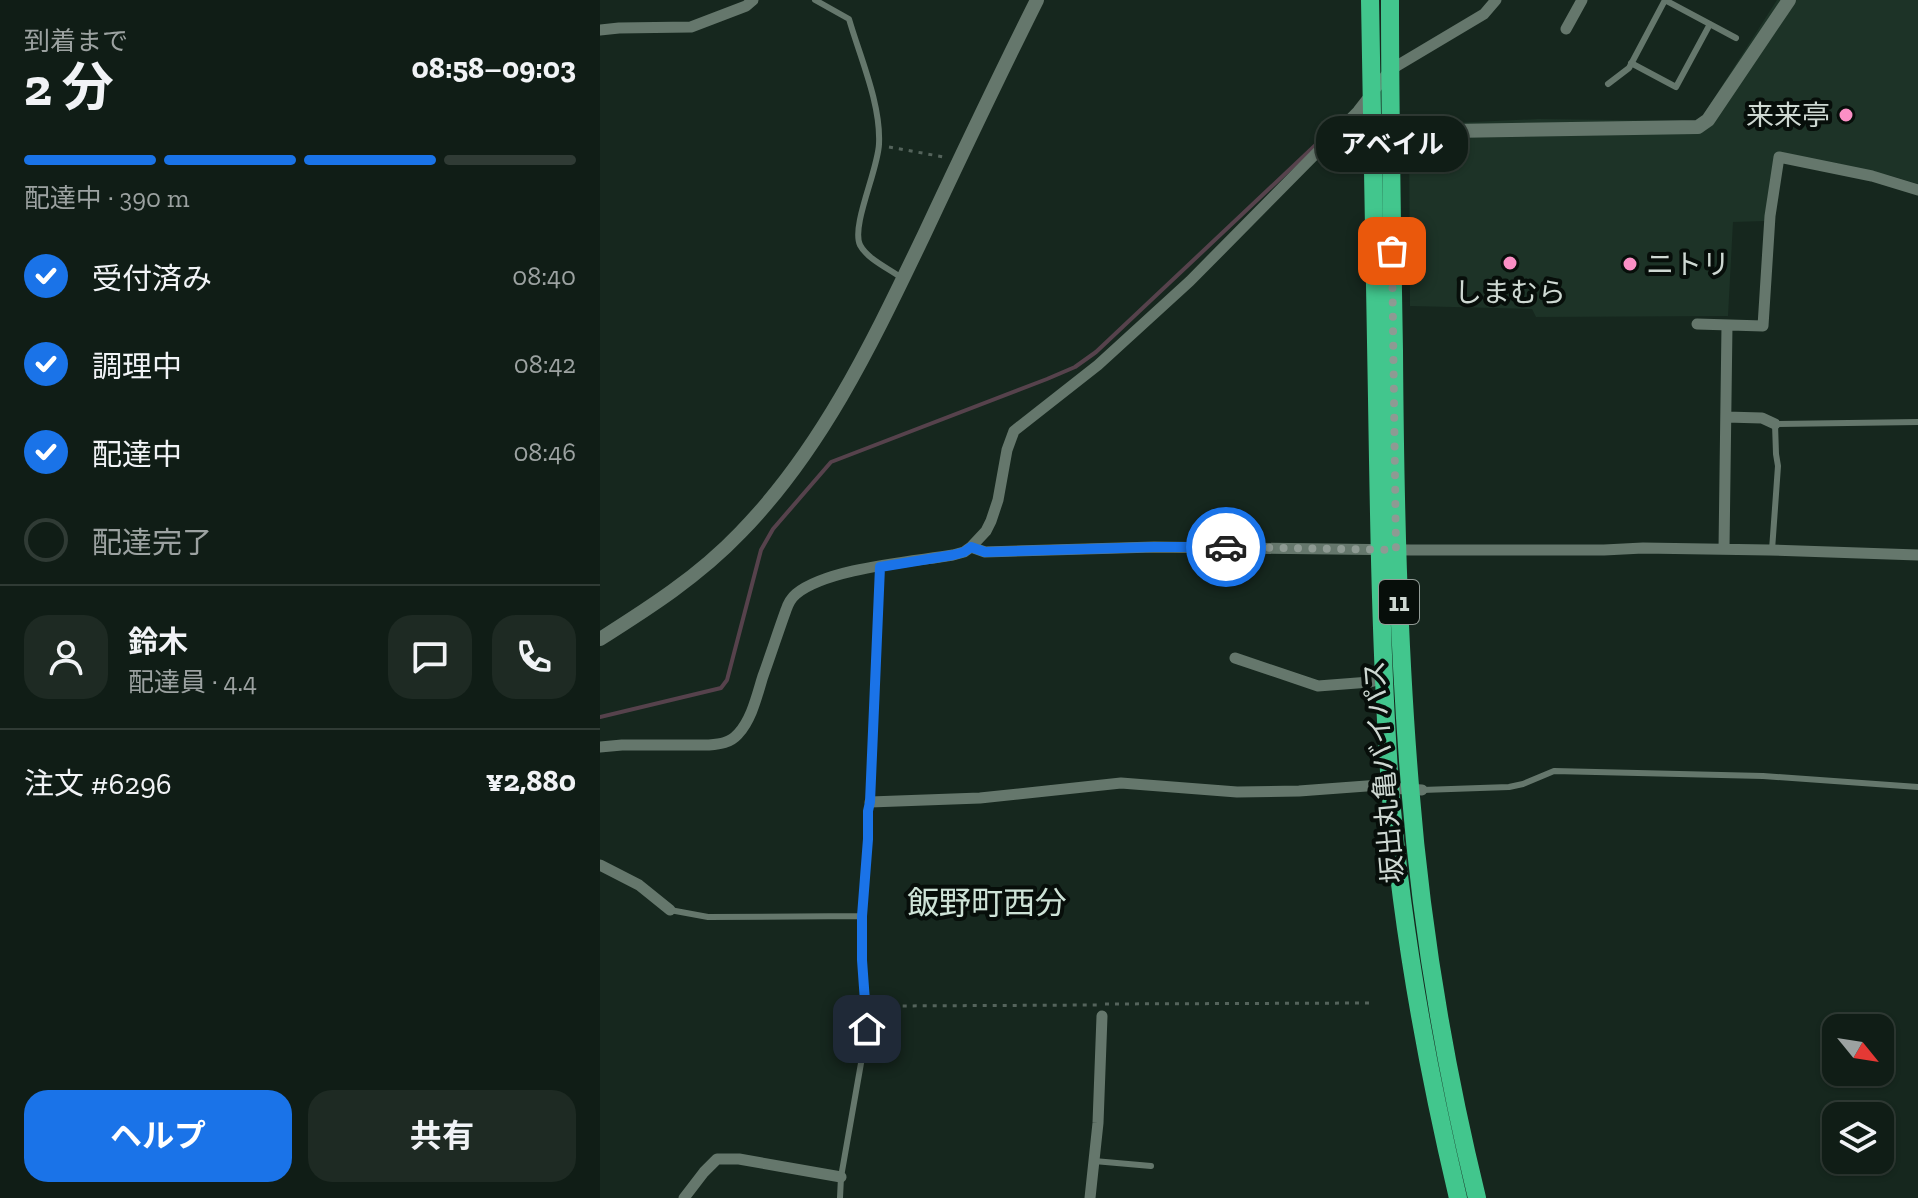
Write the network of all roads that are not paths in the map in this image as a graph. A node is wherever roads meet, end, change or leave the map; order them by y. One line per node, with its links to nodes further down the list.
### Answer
1 (753, 0): 12 (street)
2 (815, 0): 20 (lane)
3 (1037, 0): 20 (street)
4 (1370, 0): 17 (highway, 坂出丸亀バイパス / 11)
5 (1390, 0): 15 (highway, 坂出丸亀バイパス / 11)
6 (1496, 0): 15 (street)
7 (1582, 0): 11 (street)
8 (1665, 0): 10 (lane); 14 (lane)
9 (1789, 0): 18 (street)
10 (1710, 24): 13 (lane); 14 (lane)
11 (1566, 29)
12 (600, 30)
13 (1736, 38)
14 (1631, 63): 16 (lane)
15 (1390, 70): 17 (street); 18 (highway, 坂出丸亀バイパス / 11)
16 (1608, 84)
17 (1372, 94): 26 (street); 28 (highway, 坂出丸亀バイパス / 11)
18 (1391, 132): 28 (highway, 坂出丸亀バイパス / 11)
19 (1918, 190): 22 (street)
20 (903, 279): 32 (street)
21 (1697, 324): 22 (street)
22 (1727, 325): 23 (street)
23 (1726, 417): 25 (street); 27 (street)
24 (1918, 422): 25 (lane)
25 (1775, 424): 29 (lane)
26 (971, 547): 28 (street); 31 (street)
27 (1724, 549): 28 (street); 29 (street)
28 (1387, 550): 34 (highway, 坂出丸亀バイパス / 11); 38 (highway, 坂出丸亀バイパス / 11)
29 (1772, 550): 30 (street)
30 (1918, 555)
31 (880, 567): 35 (street); 39 (lane)
32 (600, 639)
33 (1235, 658): 34 (street)
34 (1384, 678): 37 (highway, 坂出丸亀バイパス / 11)
35 (600, 747)
36 (1918, 787): 38 (lane)
37 (1390, 788): 38 (street); 39 (street); 50 (highway, 坂出丸亀バイパス / 11)
38 (1416, 790): 51 (highway, 坂出丸亀バイパス / 11)
39 (870, 802): 42 (lane)
40 (600, 865): 41 (street)
41 (670, 910): 42 (lane)
42 (862, 916): 46 (lane)
43 (1102, 1016): 44 (street)
44 (1094, 1161): 45 (lane); 49 (street)
45 (1151, 1166)
46 (841, 1177): 47 (street); 48 (lane)
47 (684, 1198)
48 (840, 1198)
49 (1090, 1198)
50 (1458, 1198)
51 (1477, 1198)

